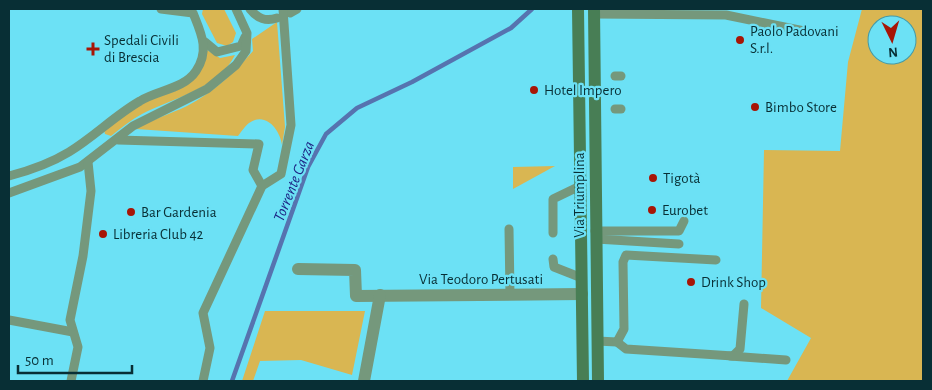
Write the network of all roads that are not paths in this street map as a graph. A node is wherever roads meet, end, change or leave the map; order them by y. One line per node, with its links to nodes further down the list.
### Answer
1 (161, 9): 5 (lane)
2 (236, 9): 9 (lane)
3 (250, 9): 7 (lane)
4 (578, 9): 15 (main road, Via Triumplina)
5 (194, 11): 10 (lane)
6 (594, 12): 8 (lane); 20 (main road, Via Triumplina)
7 (284, 15): 14 (lane)
8 (804, 31)
9 (247, 33): 10 (lane); 11 (lane)
10 (205, 42): 13 (lane)
11 (118, 140): 12 (lane); 14 (lane)
12 (88, 162): 16 (lane); 31 (lane)
13 (9, 176)
14 (262, 186): 37 (lane)
15 (580, 186): 19 (lane); 25 (main road, Via Triumplina)
16 (9, 193)
17 (684, 221): 20 (lane)
18 (509, 228): 28 (lane)
19 (553, 232)
20 (596, 235): 21 (lane); 32 (main road, Via Triumplina)
21 (679, 244)
22 (554, 259): 25 (lane)
23 (716, 260): 33 (lane)
24 (298, 269): 27 (street, Via Teodoro Pertusati)
25 (582, 278): 26 (main road, Via Triumplina)
26 (582, 294): 28 (street, Via Teodoro Pertusati); 39 (main road, Via Triumplina)
27 (380, 295): 28 (street, Via Teodoro Pertusati); 38 (street)
28 (510, 295)
29 (744, 304): 34 (lane)
30 (9, 320): 31 (lane)
31 (73, 332): 36 (lane)
32 (597, 341): 33 (lane); 40 (main road, Via Triumplina)
33 (617, 342): 34 (lane)
34 (730, 356): 35 (lane)
35 (786, 360)
36 (72, 381)
37 (203, 381)
38 (364, 381)
39 (583, 381)
40 (598, 381)

